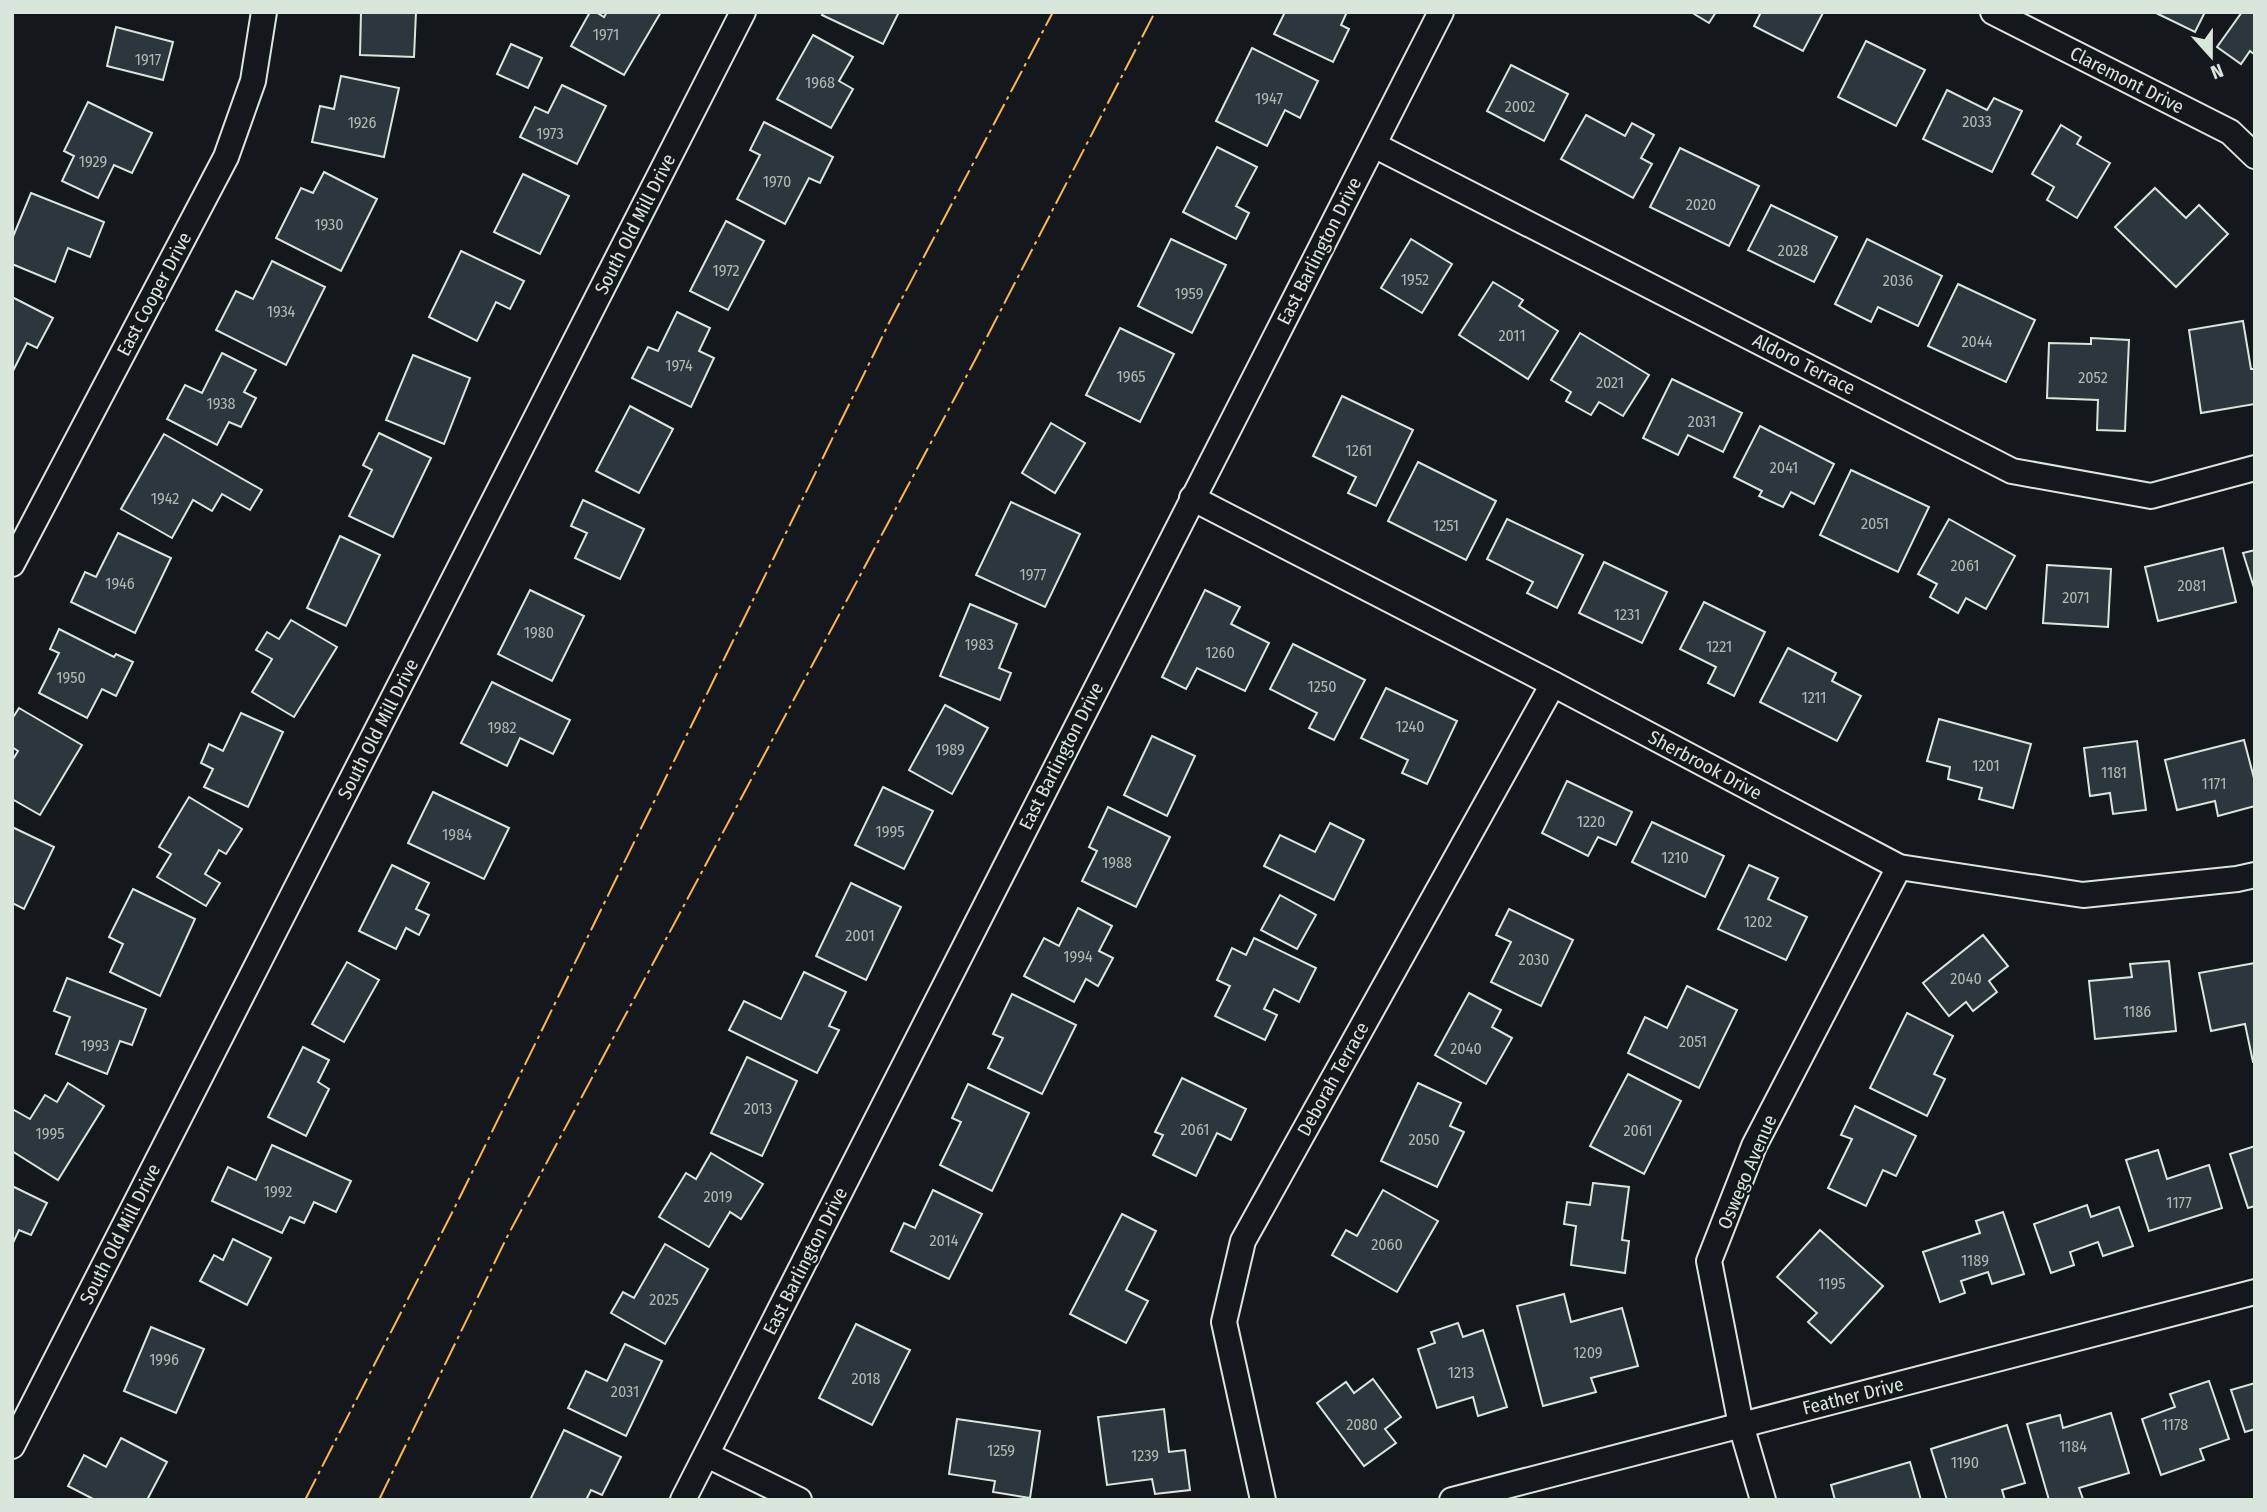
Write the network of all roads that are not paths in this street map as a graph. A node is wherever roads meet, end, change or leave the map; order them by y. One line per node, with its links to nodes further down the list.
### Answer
1 (264, 12): 9 (street, East Cooper Drive)
2 (743, 12): 15 (street, South Old Mill Drive)
3 (1441, 12): 5 (street, East Barlington Drive)
4 (1993, 12): 6 (street, Claremont Drive)
5 (1374, 145): 7 (street, Aldoro Terrace); 8 (street, East Barlington Drive)
6 (2255, 156)
7 (2255, 468)
8 (1192, 498): 10 (street, Sherbrook Drive); 16 (street, East Barlington Drive)
9 (12, 564)
10 (1553, 684): 11 (street, Sherbrook Drive); 19 (street, Deborah Terrace)
11 (1899, 867): 12 (street, Sherbrook Drive); 14 (street, Oswego Avenue)
12 (2255, 875)
13 (2255, 1292): 14 (street, Feather Drive)
14 (1741, 1425): 20 (street, Feather Drive); 21 (street, Oswego Avenue)
15 (12, 1446)
16 (707, 1455): 17 (street, East Barlington Drive); 18 (street)
17 (683, 1500)
18 (799, 1500)
19 (1263, 1500)
20 (1452, 1500)
21 (1763, 1500)

